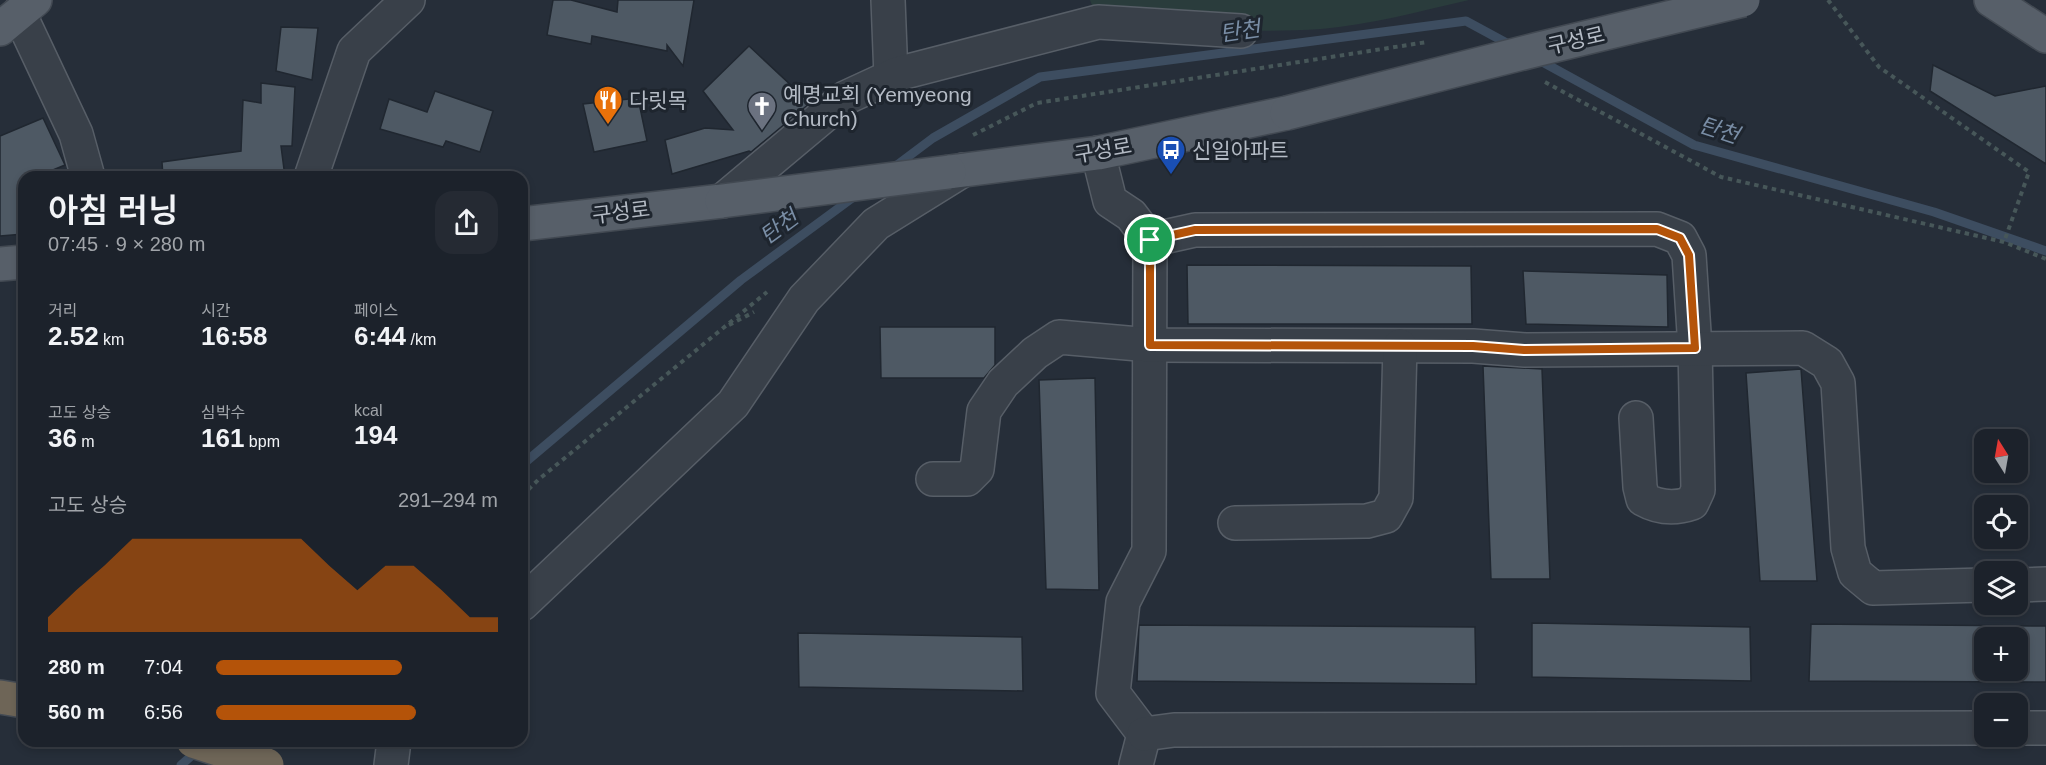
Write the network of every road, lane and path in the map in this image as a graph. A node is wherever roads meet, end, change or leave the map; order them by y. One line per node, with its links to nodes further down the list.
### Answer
1 (408, 0): 15 (street)
2 (888, 0): 10 (street)
3 (1743, 0): 12 (main road, 구성로, bridge)
4 (1828, 0): 19 (path)
5 (1991, 0): 8 (main road)
6 (18, 14): 14 (street)
7 (1241, 31): 10 (street)
8 (2046, 36)
9 (1436, 40): 13 (path)
10 (891, 77): 16 (street)
11 (1536, 77): 19 (path)
12 (1098, 153): 13 (main road, 구성로); 18 (street)
13 (959, 160): 16 (main road, 구성로, bridge); 34 (street)
14 (86, 171)
15 (313, 171)
16 (722, 201): 17 (main road, 구성로)
17 (528, 223)
18 (1150, 240): 24 (street); 26 (street)
19 (2004, 242): 20 (path)
20 (2046, 259)
21 (18, 262): 22 (main road)
22 (0, 264)
23 (772, 288): 29 (path)
24 (1150, 345): 25 (street); 28 (street); 40 (street)
25 (1400, 346): 26 (street); 30 (street)
26 (1695, 348): 27 (street); 32 (street)
27 (1636, 418)
28 (933, 479)
29 (528, 490)
30 (1235, 523)
31 (2046, 584): 33 (street)
32 (1974, 585)
33 (2028, 585)
34 (528, 598)
35 (0, 697): 36 (highway)
36 (18, 700)
37 (1974, 728): 40 (street)
38 (2028, 728): 39 (street)
39 (2046, 728)
40 (1144, 734): 45 (street)
41 (212, 747): 43 (highway, bridge)
42 (393, 747): 44 (street)
43 (267, 765)
44 (391, 765)
45 (1136, 765)

